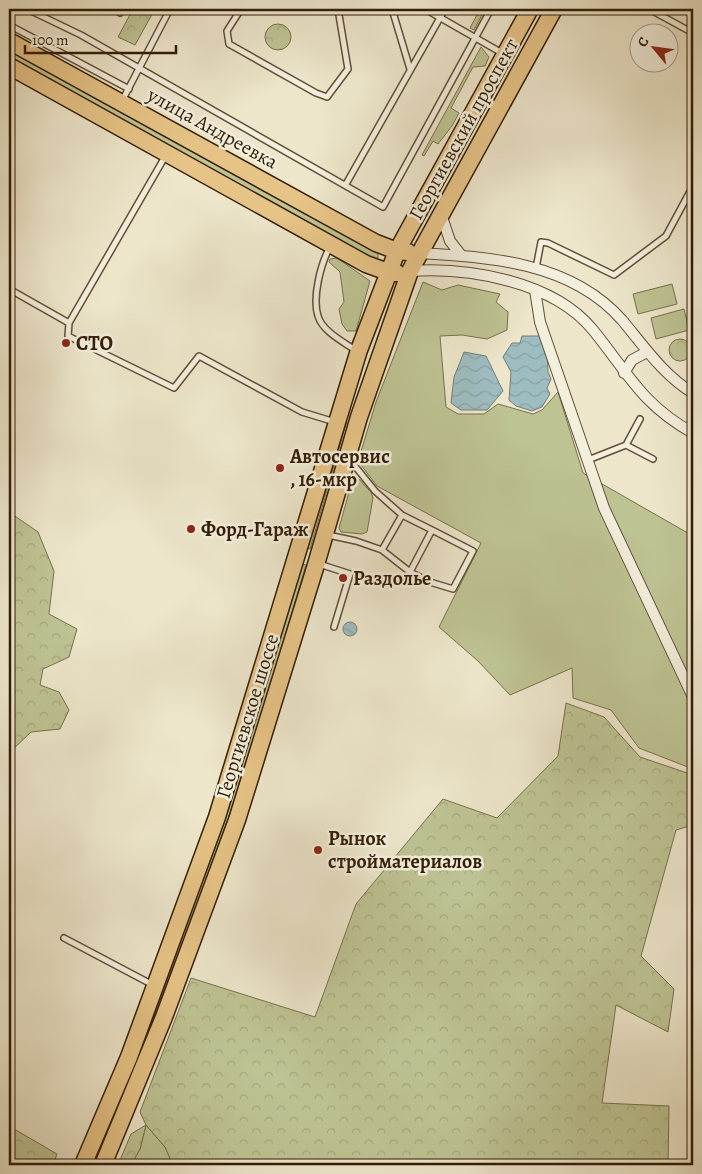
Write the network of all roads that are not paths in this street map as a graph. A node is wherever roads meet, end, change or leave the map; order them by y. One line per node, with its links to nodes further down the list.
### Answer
1 (27, 9): 21 (lane)
2 (170, 9): 21 (lane)
3 (241, 9): 4 (lane)
4 (338, 9)
5 (392, 9): 22 (lane)
6 (425, 9): 14 (lane)
7 (445, 9): 14 (lane)
8 (492, 9): 17 (lane)
9 (530, 9): 19 (main road, Георгиевский проспект)
10 (554, 9): 27 (main road, Георгиевский проспект)
11 (649, 9): 16 (lane)
12 (689, 9): 13 (street)
13 (693, 10)
14 (441, 18): 17 (lane); 22 (lane)
15 (9, 25): 23 (lane)
16 (693, 33)
17 (476, 38): 19 (lane); 25 (lane)
18 (9, 41): 23 (main road, улица Андреевка)
19 (505, 55): 29 (main road, Георгиевский проспект)
20 (9, 66): 24 (main road)
21 (140, 68): 23 (lane); 25 (lane)
22 (410, 69): 25 (lane)
23 (125, 96): 29 (main road, улица Андреевка)
24 (167, 152): 28 (main road); 37 (lane)
25 (346, 184)
26 (693, 186): 32 (lane)
27 (441, 212): 30 (main road, Георгиевский проспект); 31 (street)
28 (332, 244): 34 (main road); 38 (lane)
29 (397, 251): 30 (main road, улица Андреевка); 34 (main road, Георгиевский проспект)
30 (418, 253): 31 (street); 33 (main road, Георгиевский проспект)
31 (461, 255): 32 (street)
32 (536, 268): 39 (street)
33 (410, 271): 34 (main road); 36 (street); 46 (main road, Георгиевское шоссе)
34 (388, 272): 38 (main road, Георгиевское шоссе)
35 (9, 289): 37 (lane)
36 (535, 290): 40 (street); 48 (street)
37 (69, 322): 43 (lane)
38 (359, 350): 43 (main road, Георгиевское шоссе)
39 (647, 352): 40 (street); 41 (street)
40 (624, 373): 44 (street)
41 (692, 390)
42 (640, 419): 45 (lane)
43 (337, 423): 53 (main road, Георгиевское шоссе)
44 (693, 433)
45 (626, 445): 47 (lane); 48 (lane)
46 (347, 456): 49 (lane); 51 (main road, Георгиевское шоссе)
47 (653, 459)
48 (588, 460): 57 (street)
49 (402, 515): 50 (lane); 52 (lane)
50 (432, 530): 55 (lane); 55 (lane)
51 (325, 534): 52 (lane); 54 (main road, Георгиевское шоссе)
52 (382, 550): 55 (lane)
53 (296, 563): 54 (street); 59 (main road, Георгиевское шоссе)
54 (316, 566): 56 (lane); 61 (main road, Георгиевское шоссе)
55 (410, 572)
56 (334, 627)
57 (693, 697)
58 (64, 938): 59 (lane)
59 (156, 987): 60 (main road, Георгиевское шоссе)
60 (83, 1165)
61 (103, 1165)

